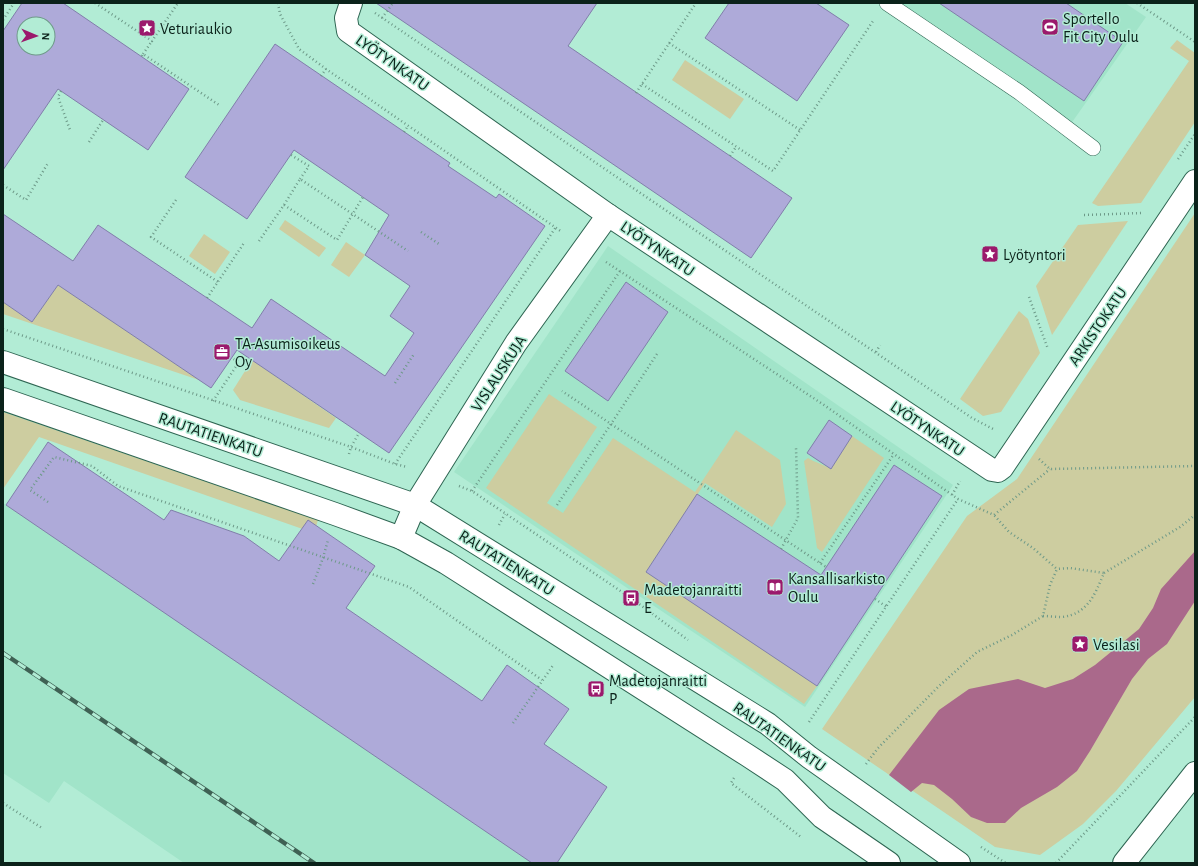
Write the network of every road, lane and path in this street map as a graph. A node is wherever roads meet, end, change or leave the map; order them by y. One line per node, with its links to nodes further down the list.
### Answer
1 (14, 3): 11 (path)
2 (95, 3): 12 (path)
3 (178, 3): 12 (path)
4 (278, 3): 15 (path)
5 (350, 3): 40 (main road, LYÖTYNKATU)
6 (393, 3): 55 (path)
7 (696, 3): 14 (path)
8 (887, 3): 28 (lane)
9 (1137, 3): 13 (path)
10 (876, 16): 24 (path)
11 (3, 20)
12 (152, 41): 20 (path)
13 (1195, 42)
14 (669, 43): 17 (path); 24 (path)
15 (326, 69): 16 (path); 22 (path)
16 (321, 76)
17 (642, 84): 19 (path); 27 (path)
18 (61, 91): 23 (path)
19 (636, 93)
20 (219, 105)
21 (103, 120): 26 (path)
22 (408, 126): 25 (path); 42 (path)
23 (70, 130)
24 (800, 130): 27 (path)
25 (404, 132)
26 (88, 142)
27 (736, 147): 30 (path)
28 (1093, 148)
29 (291, 155): 32 (path)
30 (730, 156)
31 (48, 163): 34 (path)
32 (300, 179): 37 (path); 39 (path)
33 (1195, 180): 71 (main road, ARKISTOKATU)
34 (3, 185)
35 (363, 197): 39 (path)
36 (176, 200): 50 (path)
37 (284, 205): 39 (path); 44 (path)
38 (1142, 213): 41 (path)
39 (352, 214): 48 (path)
40 (608, 215): 47 (main road, VISLAUSKUJA); 71 (main road, LYÖTYNKATU)
41 (1084, 215)
42 (556, 227): 47 (path); 69 (path)
43 (421, 232): 46 (path)
44 (259, 240)
45 (244, 243): 50 (path)
46 (439, 244)
47 (584, 248): 49 (path); 76 (main road, VISLAUSKUJA)
48 (408, 252)
49 (620, 271): 67 (path); 72 (path)
50 (218, 282): 52 (path)
51 (1028, 297): 54 (path)
52 (207, 298)
53 (880, 345): 55 (path)
54 (1048, 350)
55 (876, 352): 65 (path)
56 (414, 354): 60 (path)
57 (657, 354): 64 (path)
58 (232, 358): 63 (path)
59 (3, 362): 76 (main road, RAUTATIENKATU)
60 (395, 383)
61 (562, 391): 64 (path)
62 (3, 399): 80 (main road, RAUTATIENKATU)
63 (213, 401)
64 (611, 424): 77 (path); 81 (path)
65 (994, 430)
66 (796, 447): 81 (path)
67 (894, 454): 73 (path); 83 (path)
68 (1033, 455): 70 (path)
69 (396, 464)
70 (1195, 466)
71 (998, 471)
72 (472, 491)
73 (952, 495)
74 (958, 499): 88 (path)
75 (48, 502): 91 (path)
76 (415, 505): 80 (main road, VISLAUSKUJA); 102 (main road, RAUTATIENKATU)
77 (557, 505)
78 (994, 515): 85 (path)
79 (1195, 515): 86 (path)
80 (401, 538): 101 (main road, RAUTATIENKATU)
81 (786, 540): 82 (path); 83 (path)
82 (781, 549)
83 (820, 563): 84 (path)
84 (826, 567)
85 (1057, 569): 86 (path); 89 (path)
86 (1104, 573): 89 (path)
87 (875, 599): 88 (path)
88 (887, 607): 94 (path)
89 (1043, 616): 95 (path)
90 (555, 662): 91 (path)
91 (542, 680): 93 (path)
92 (1195, 718): 103 (path)
93 (513, 722)
94 (805, 728)
95 (862, 769)
96 (1195, 773): 104 (main road)
97 (731, 783): 100 (path)
98 (3, 803): 99 (path)
99 (42, 828)
100 (788, 828)
101 (889, 863)
102 (959, 863)
103 (1056, 863)
104 (1124, 863)

